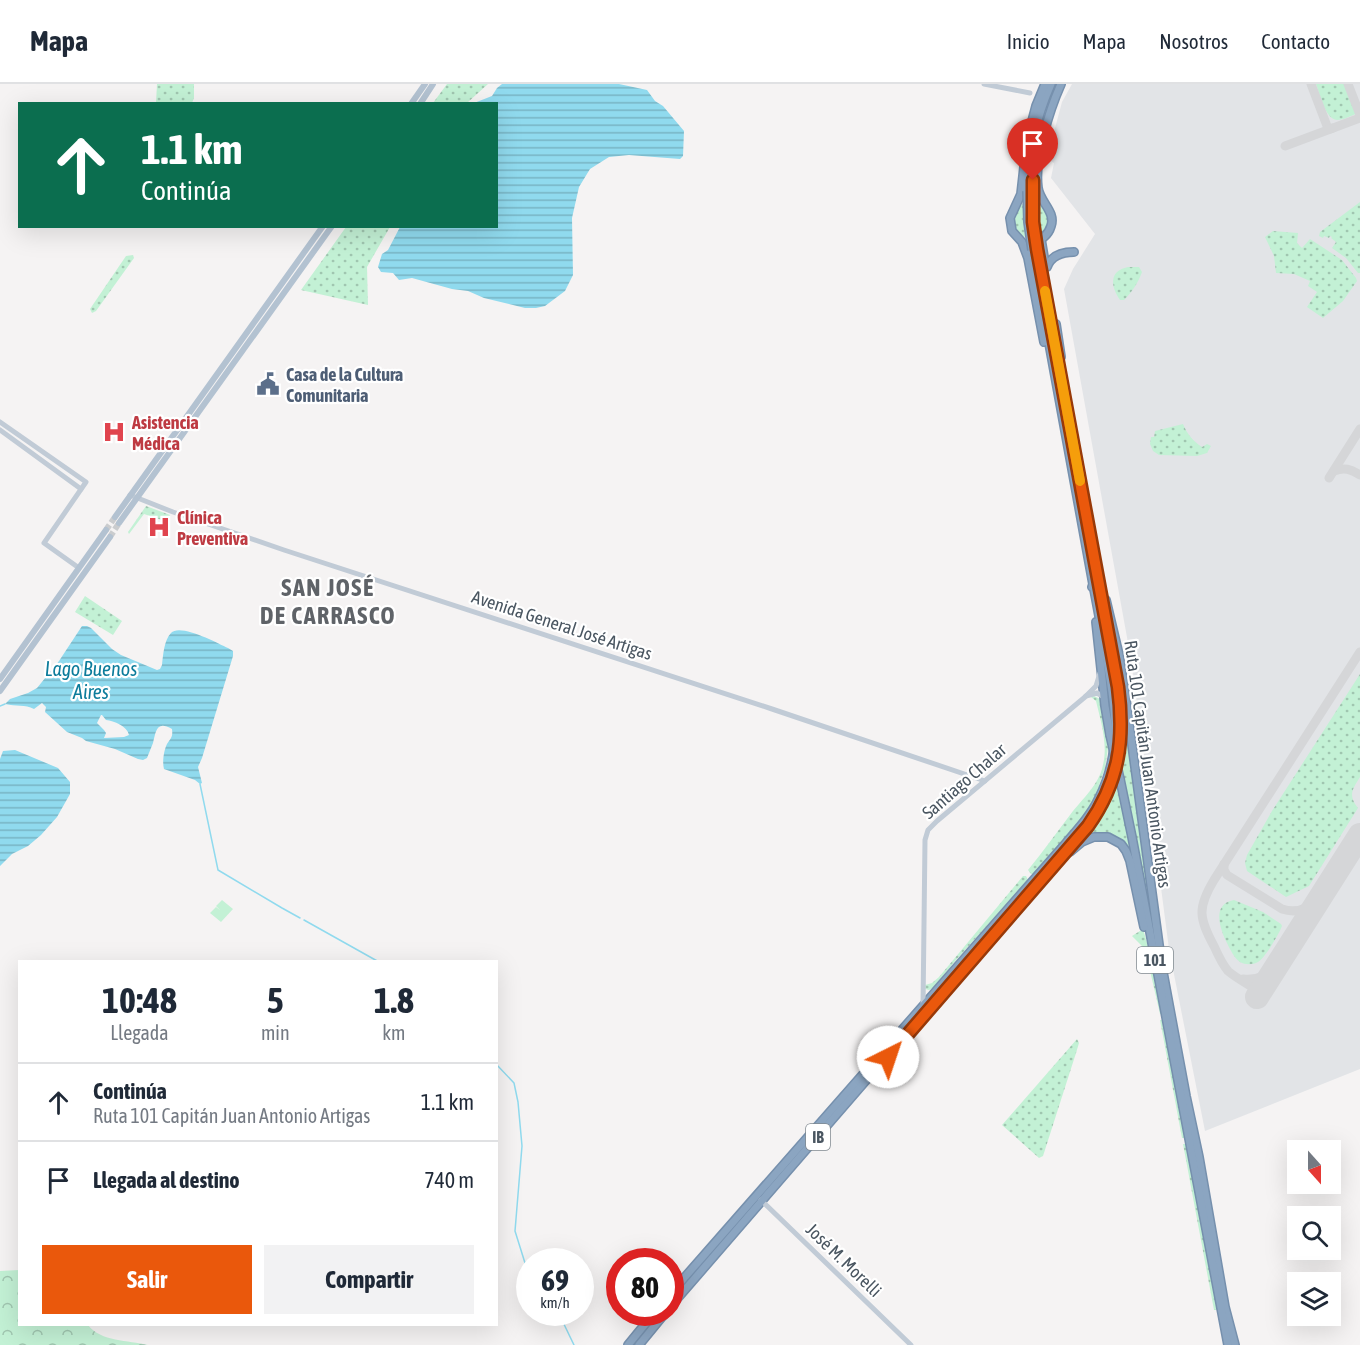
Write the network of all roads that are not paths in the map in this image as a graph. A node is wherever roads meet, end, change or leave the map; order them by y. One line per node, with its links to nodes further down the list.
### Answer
1 (425, 84): 9 (main road)
2 (434, 84): 10 (main road)
3 (984, 84): 8 (street)
4 (1045, 84): 13 (highway)
5 (1051, 84): 11 (highway, Ruta 101 Capitán Juan Antonio Artigas / 101)
6 (1056, 84): 11 (highway, Ruta 101 Capitán Juan Antonio Artigas / 101)
7 (1061, 84): 12 (highway)
8 (1028, 93)
9 (412, 102)
10 (421, 102)
11 (1030, 191): 20 (highway, Ruta 101 Capitán Juan Antonio Artigas / 101, bridge)
12 (1045, 204): 13 (highway); 17 (highway)
13 (1015, 206): 16 (highway)
14 (322, 228): 24 (main road)
15 (331, 228): 25 (main road)
16 (1019, 238): 17 (highway); 20 (highway)
17 (1041, 239): 19 (highway)
18 (1074, 252): 19 (highway)
19 (1046, 270): 20 (highway)
20 (1059, 388): 29 (highway, Ruta 101 Capitán Juan Antonio Artigas / 101); 30 (highway, Ruta 101 Capitán Juan Antonio Artigas / 101)
21 (0, 422): 23 (street)
22 (0, 430): 23 (street)
23 (81, 489): 28 (street)
24 (130, 495): 25 (street, Avenida General José Artigas); 25 (main road)
25 (137, 499): 36 (street, Avenida General José Artigas)
26 (106, 530): 28 (main road)
27 (110, 537): 33 (main road)
28 (79, 568): 32 (main road)
29 (1097, 573): 37 (highway, IB); 54 (highway, Ruta 101 Capitán Juan Antonio Artigas / 101)
30 (1093, 584): 31 (highway, Ruta 101 Capitán Juan Antonio Artigas / 101); 39 (highway, IB)
31 (1101, 668): 34 (street, Santiago Chalar); 35 (highway, Ruta 101 Capitán Juan Antonio Artigas / 101)
32 (0, 679)
33 (0, 691)
34 (1085, 697): 35 (street); 36 (street, Santiago Chalar)
35 (1104, 697): 40 (highway, Ruta 101 Capitán Juan Antonio Artigas / 101, bridge)
36 (985, 781): 38 (street, Santiago Chalar)
37 (1053, 867): 40 (highway); 42 (highway, IB)
38 (922, 989): 39 (street); 41 (street, Santiago Chalar)
39 (936, 990): 41 (highway, IB)
40 (1161, 996): 53 (highway, Ruta 101 Capitán Juan Antonio Artigas / 101)
41 (923, 1006): 42 (street, Santiago Chalar); 43 (highway, IB)
42 (923, 1016): 43 (highway, IB)
43 (759, 1199): 44 (highway, IB); 47 (highway, IB); 52 (street, José M. Morelli)
44 (701, 1259): 45 (highway); 46 (highway, IB)
45 (684, 1274)
46 (684, 1278)
47 (684, 1290)
48 (643, 1326): 50 (highway)
49 (655, 1326): 51 (highway)
50 (627, 1345)
51 (639, 1345)
52 (911, 1345)
53 (1228, 1345)
54 (1235, 1345)

